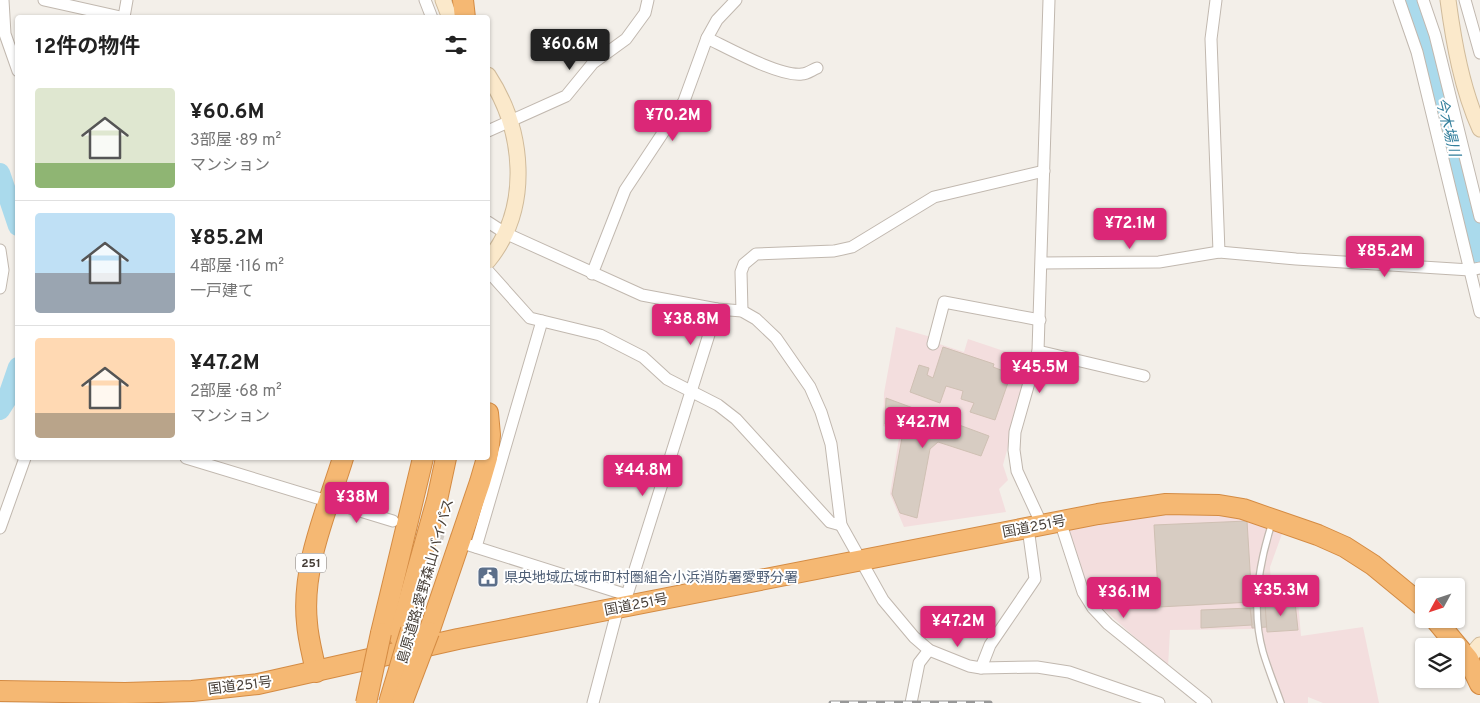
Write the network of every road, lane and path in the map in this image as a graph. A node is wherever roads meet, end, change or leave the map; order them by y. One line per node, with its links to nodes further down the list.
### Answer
1 (2, 0): 22 (street)
2 (44, 0): 15 (street)
3 (127, 0): 16 (street)
4 (425, 0): 17 (street)
5 (443, 0): 18 (street)
6 (462, 0): 19 (highway)
7 (648, 0): 25 (street)
8 (736, 0): 20 (street)
9 (1049, 0): 28 (street)
10 (1216, 0): 33 (street)
11 (1398, 0): 36 (street)
12 (1423, 0): 29 (street)
13 (1448, 0): 26 (street)
14 (1465, 0): 21 (street)
15 (115, 15)
16 (125, 15)
17 (431, 15)
18 (449, 15)
19 (464, 15)
20 (707, 38): 23 (street); 38 (street)
21 (1480, 53)
22 (15, 62)
23 (816, 68)
24 (490, 78): 25 (street)
25 (511, 121): 27 (street); 31 (street)
26 (1480, 129)
27 (490, 130)
28 (1044, 171): 35 (street); 41 (street)
29 (1480, 217)
30 (490, 223): 31 (street)
31 (505, 233): 34 (street); 38 (street)
32 (0, 250): 39 (street)
33 (1219, 252): 35 (street); 36 (street)
34 (490, 259)
35 (1042, 263): 43 (street)
36 (1474, 269): 42 (street)
37 (490, 273): 44 (street)
38 (592, 274): 40 (street)
39 (0, 288)
40 (717, 309): 41 (street); 48 (street)
41 (742, 311): 59 (street)
42 (1480, 312)
43 (1040, 320): 45 (street); 46 (street)
44 (542, 321): 48 (street); 64 (street)
45 (933, 344)
46 (1038, 352): 47 (street); 60 (street)
47 (1144, 376)
48 (690, 391): 59 (street); 64 (street)
49 (24, 460): 61 (street)
50 (192, 460): 56 (street)
51 (342, 460): 56 (highway, 251)
52 (424, 460): 66 (highway)
53 (446, 460): 66 (highway, 島原道路;愛野森山バイパス)
54 (458, 460): 66 (highway, 島原道路;愛野森山バイパス)
55 (486, 460): 66 (highway)
56 (329, 503): 58 (street); 70 (highway, 251)
57 (1273, 519): 60 (highway, 国道251号); 63 (highway, 国道251号); 81 (lane)
58 (393, 521)
59 (841, 525): 62 (street)
60 (1043, 525): 62 (highway, 国道251号); 69 (street); 80 (street)
61 (0, 528)
62 (860, 560): 64 (highway, 国道251号); 67 (street)
63 (1415, 600)
64 (624, 603): 70 (highway, 国道251号); 77 (street)
65 (1446, 628): 68 (highway)
66 (405, 633): 73 (highway, bridge); 74 (highway, 島原道路;愛野森山バイパス); 75 (highway, 島原道路;愛野森山バイパス, bridge); 76 (highway, bridge)
67 (929, 650): 69 (street); 78 (street)
68 (1474, 652): 71 (highway)
69 (981, 668): 79 (street)
70 (316, 672): 72 (highway, 国道251号)
71 (1480, 684)
72 (0, 691)
73 (366, 703)
74 (379, 703)
75 (389, 703)
76 (402, 703)
77 (593, 703)
78 (911, 703)
79 (1160, 703)
80 (1206, 703)
81 (1281, 703)

